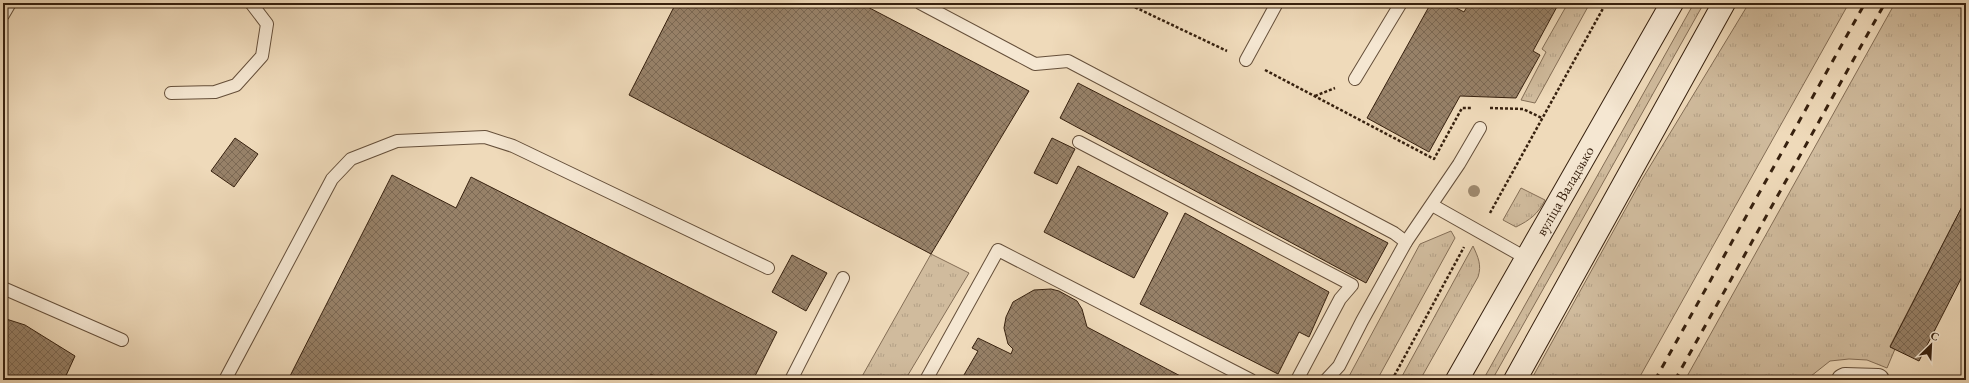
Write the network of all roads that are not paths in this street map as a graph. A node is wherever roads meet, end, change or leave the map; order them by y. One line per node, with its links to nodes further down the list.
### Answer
1 (10, 3): 8 (lane)
2 (251, 3): 11 (lane)
3 (920, 3): 15 (lane)
4 (1277, 3): 9 (lane)
5 (1401, 3): 10 (lane)
6 (1672, 3): 16 (main road, вуліца Валадзько)
7 (1724, 3): 28 (main road)
8 (3, 15)
9 (1246, 60)
10 (1355, 79)
11 (171, 93)
12 (1480, 128): 14 (lane)
13 (1078, 142): 25 (lane)
14 (1432, 205): 15 (lane); 16 (lane)
15 (1406, 242): 26 (lane)
16 (1526, 258): 27 (main road, вуліца Валадзько)
17 (768, 268): 21 (lane)
18 (843, 278): 22 (lane)
19 (3, 288): 20 (lane)
20 (122, 340)
21 (225, 380)
22 (790, 380)
23 (926, 380): 24 (lane)
24 (1251, 380)
25 (1297, 380)
26 (1326, 380)
27 (1457, 380)
28 (1515, 380)
29 (1842, 380): 30 (main road)
30 (1877, 380)

